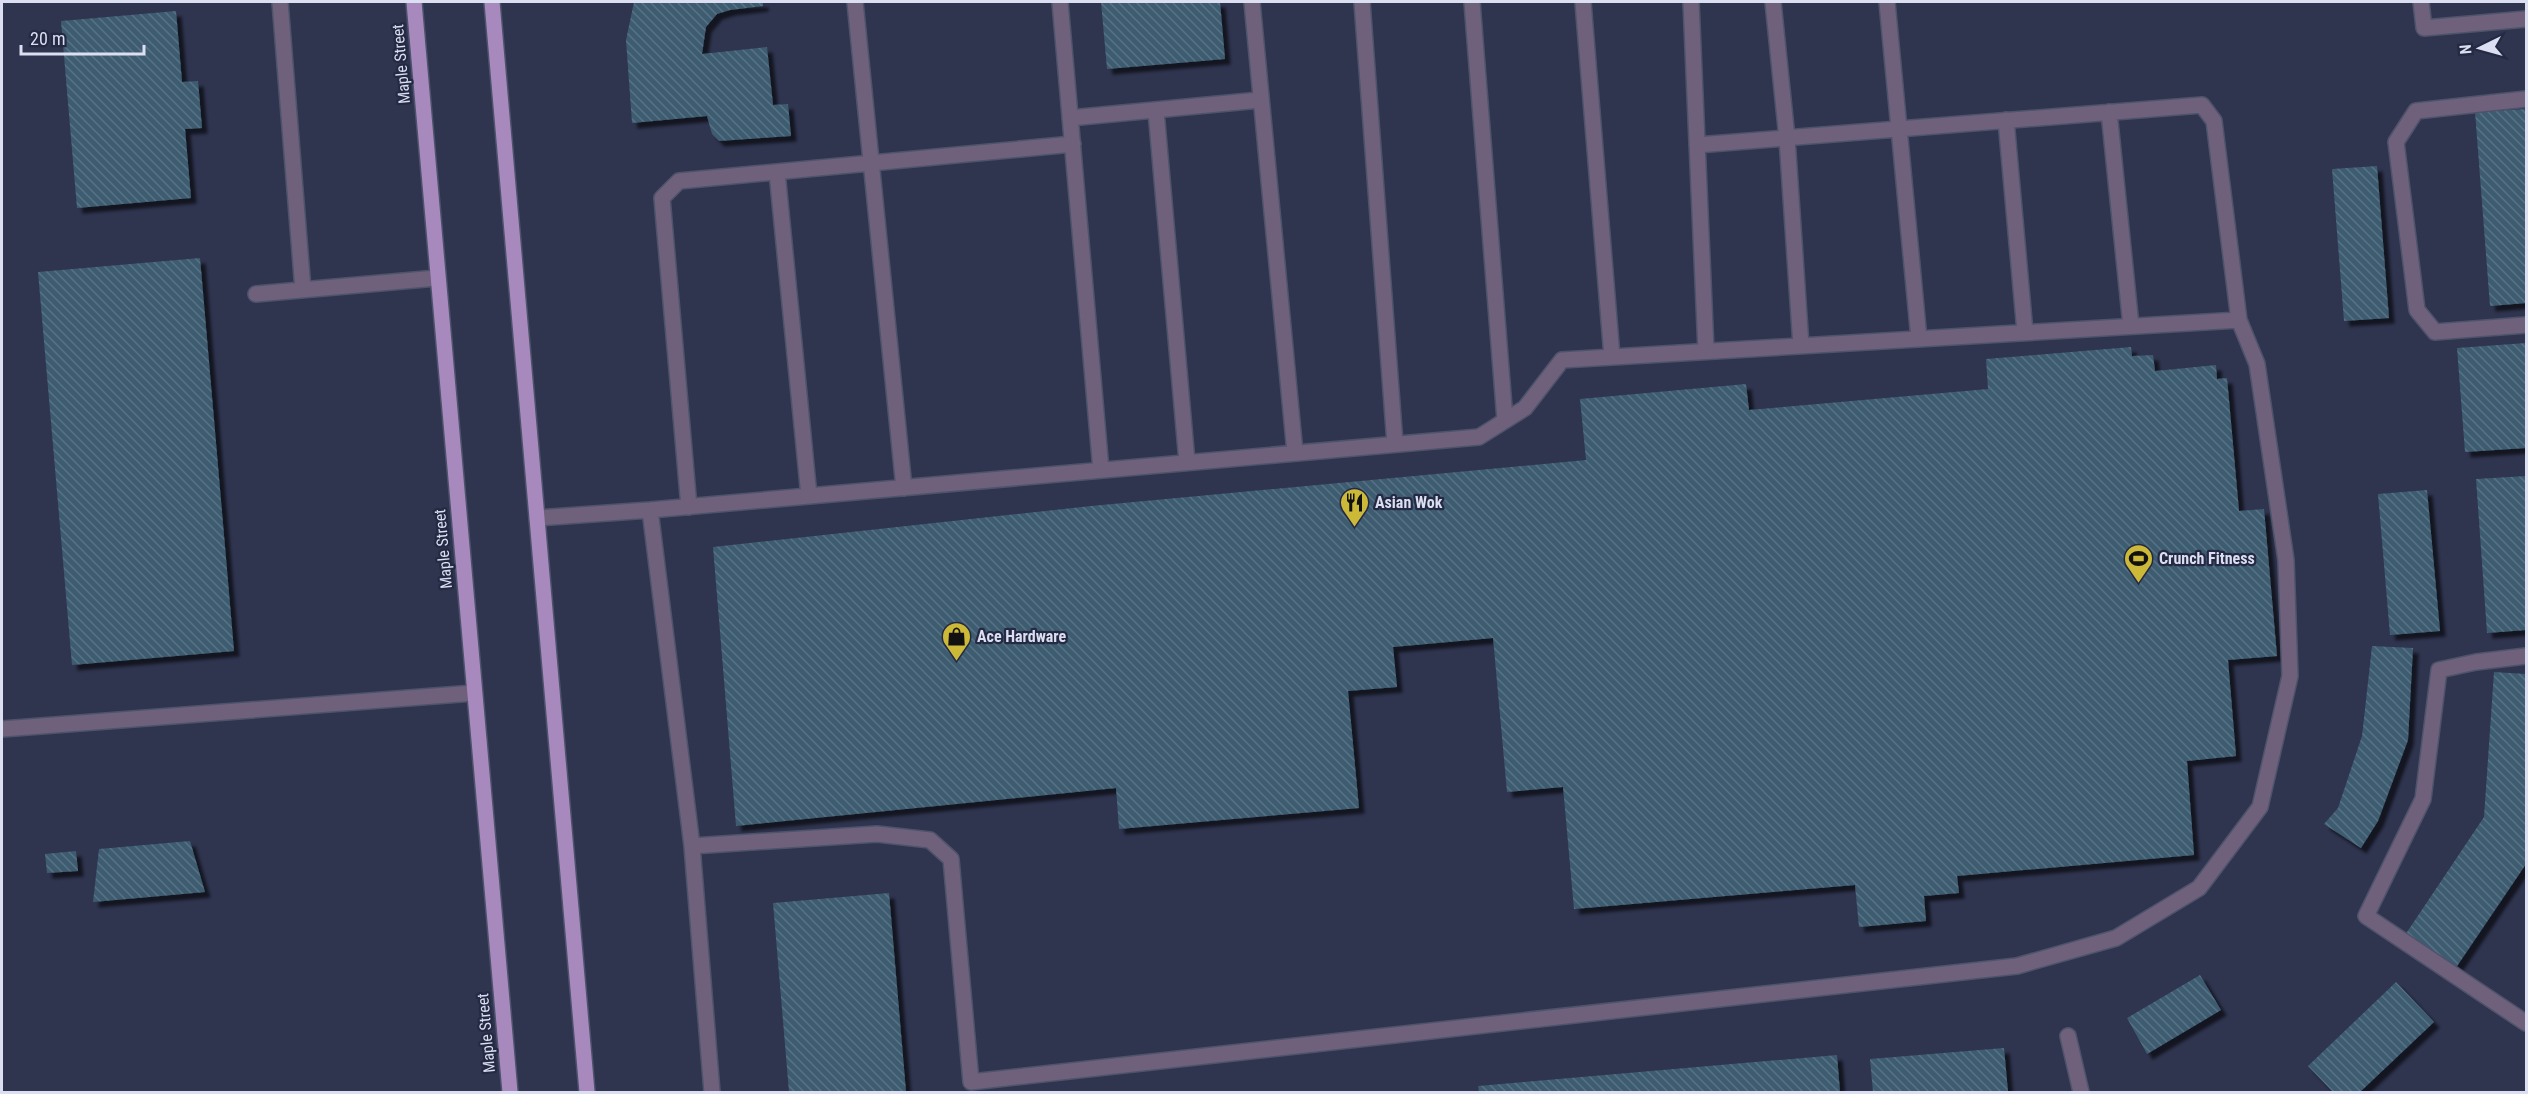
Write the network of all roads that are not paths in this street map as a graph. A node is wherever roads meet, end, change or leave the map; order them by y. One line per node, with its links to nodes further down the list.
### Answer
1 (280, 2): 28 (street)
2 (414, 2): 27 (main road, Maple Street)
3 (492, 2): 47 (main road)
4 (855, 2): 25 (street)
5 (1060, 2): 19 (street)
6 (1252, 2): 16 (street)
7 (1362, 2): 39 (street)
8 (1472, 2): 38 (street)
9 (1583, 2): 37 (street)
10 (1691, 2): 24 (street)
11 (1773, 2): 22 (street)
12 (1887, 2): 21 (street)
13 (2421, 2): 14 (street)
14 (2526, 19)
15 (2526, 99): 31 (street)
16 (1260, 100): 17 (street); 40 (street)
17 (1156, 111): 19 (street); 41 (street)
18 (2109, 112): 20 (street); 30 (street); 32 (street)
19 (1070, 118): 23 (street)
20 (2006, 120): 21 (street); 33 (street)
21 (1901, 128): 22 (street); 34 (street)
22 (1787, 138): 24 (street); 35 (street)
23 (1073, 144): 25 (street); 42 (street)
24 (1697, 145): 36 (street)
25 (871, 164): 26 (street); 43 (street)
26 (777, 172): 44 (street); 45 (street)
27 (437, 278): 28 (street); 49 (main road, Maple Street)
28 (303, 290): 29 (street)
29 (256, 294)
30 (2239, 320): 32 (street); 51 (street)
31 (2526, 325)
32 (2131, 326): 33 (street)
33 (2025, 333): 34 (street)
34 (1919, 339): 35 (street)
35 (1801, 346): 36 (street)
36 (1706, 351): 37 (street)
37 (1612, 357): 38 (street)
38 (1505, 420): 39 (street)
39 (1395, 444): 40 (street)
40 (1294, 453): 41 (street)
41 (1186, 462): 42 (street)
42 (1101, 470): 43 (street)
43 (904, 488): 44 (street)
44 (809, 496): 45 (street)
45 (688, 507): 46 (street)
46 (650, 510): 47 (street); 51 (street)
47 (537, 518): 55 (main road)
48 (2526, 656): 52 (street)
49 (474, 693): 50 (street); 54 (main road, Maple Street)
50 (2, 729)
51 (692, 846): 56 (street)
52 (2526, 1023)
53 (2068, 1036): 57 (street)
54 (510, 1092)
55 (587, 1092)
56 (712, 1092)
57 (2081, 1092)

